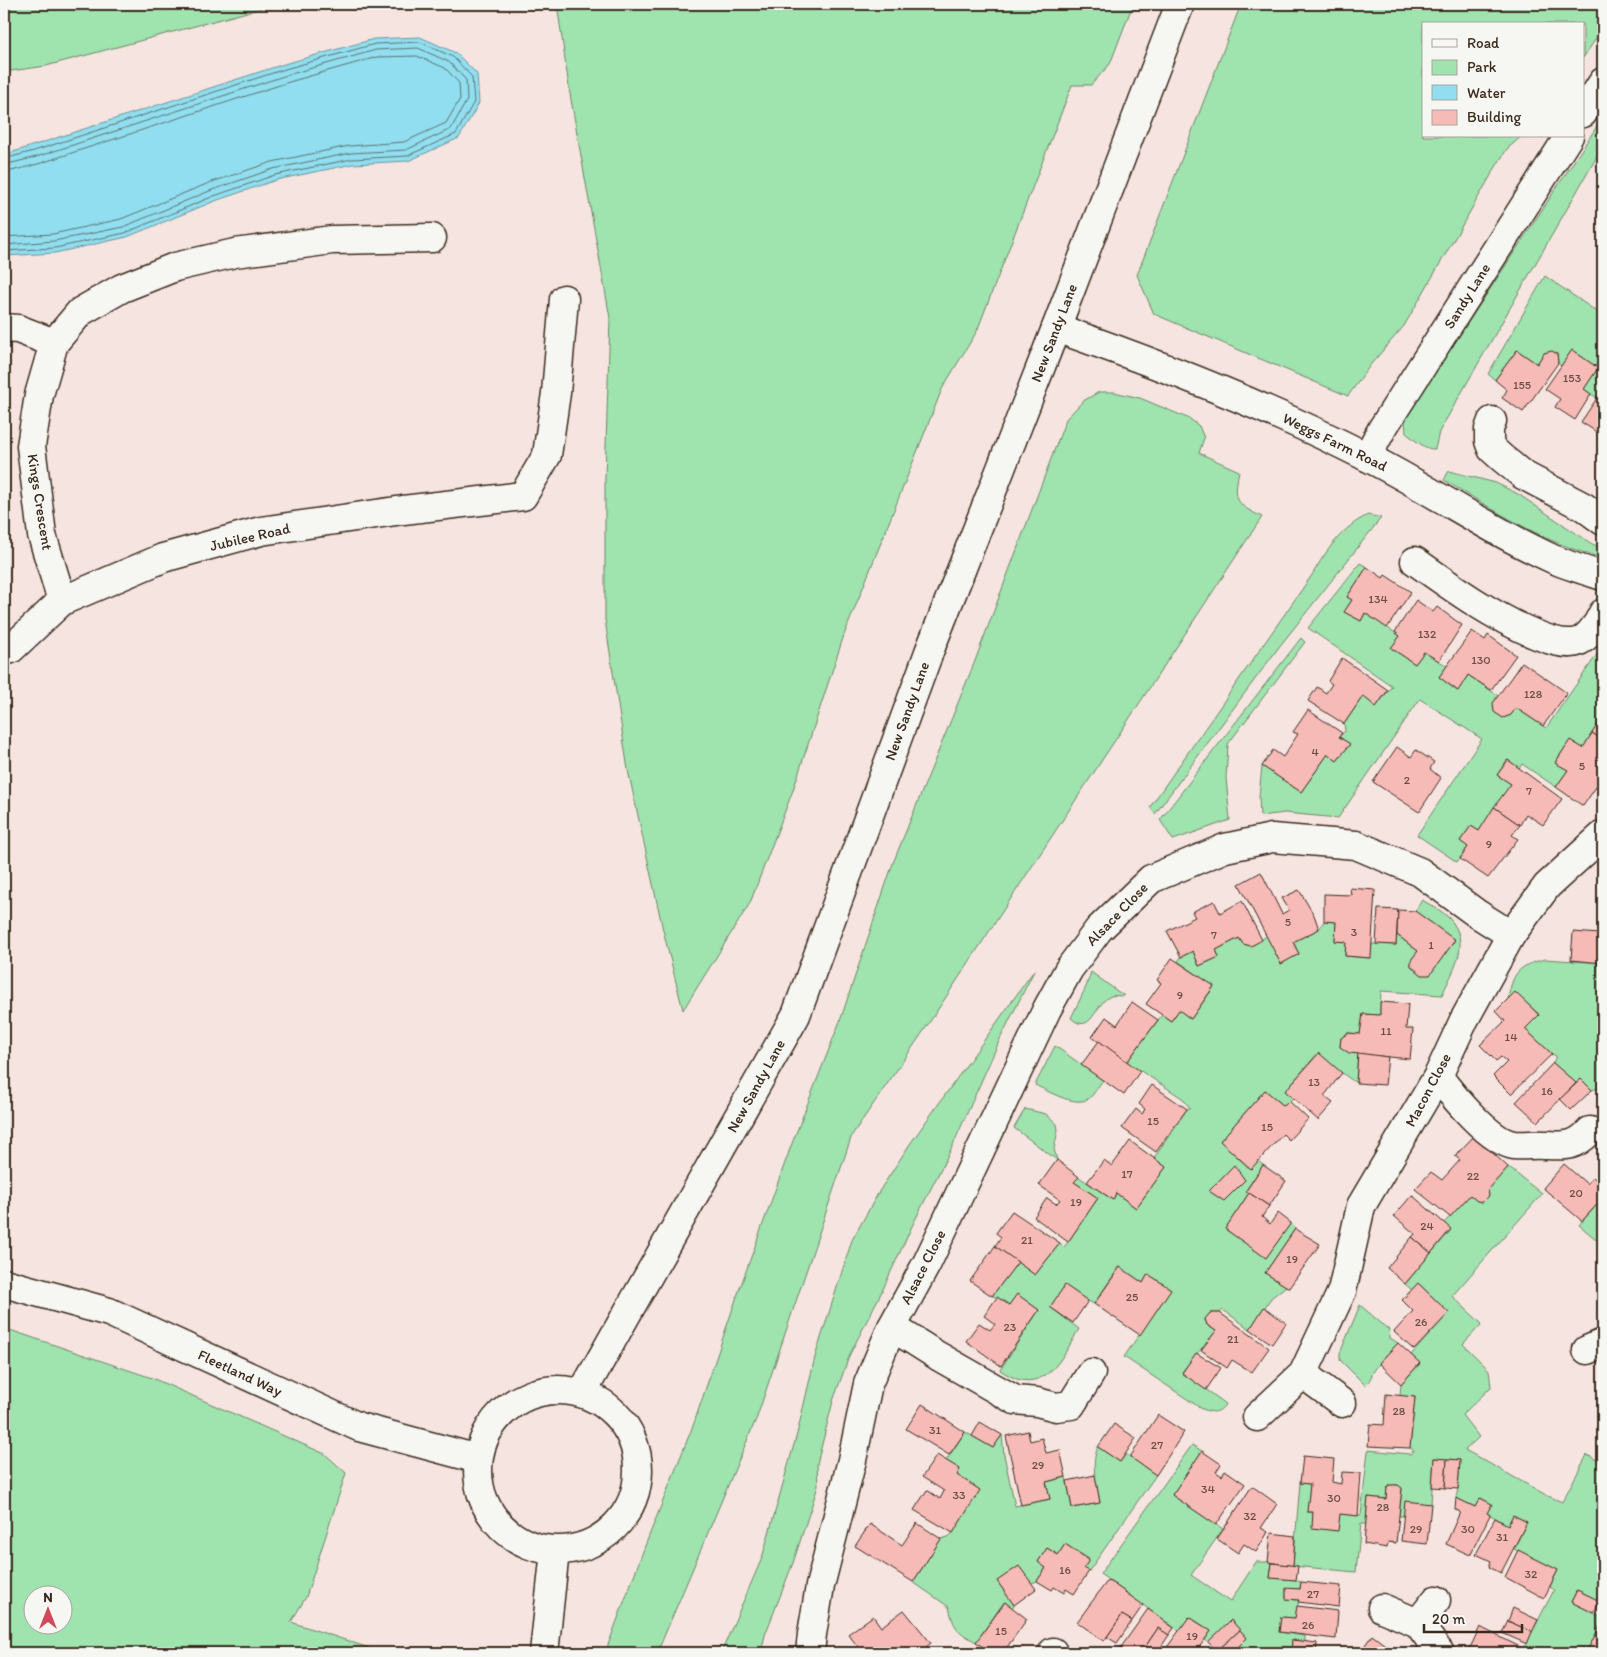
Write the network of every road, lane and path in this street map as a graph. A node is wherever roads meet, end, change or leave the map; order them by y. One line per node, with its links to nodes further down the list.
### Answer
1 (1180, 4): 8 (street, New Sandy Lane)
2 (1603, 82): 3 (street)
3 (1584, 112)
4 (1568, 138): 11 (street, Sandy Lane)
5 (432, 238): 9 (street, Kings Crescent)
6 (564, 299): 15 (street, Jubilee Road)
7 (4, 328): 9 (street)
8 (1056, 328): 11 (street, Weggs Farm Road); 26 (street, New Sandy Lane)
9 (54, 343): 15 (street, Kings Crescent)
10 (1492, 421): 12 (street)
11 (1367, 457): 14 (street, Weggs Farm Road)
12 (1603, 521)
13 (1415, 561): 16 (street)
14 (1603, 576)
15 (62, 601): 17 (street, Jubilee Road)
16 (1603, 613)
17 (4, 651)
18 (1601, 843): 19 (street, Macon Close)
19 (1511, 935): 20 (street, Macon Close); 23 (street, Alsace Close)
20 (1438, 1076): 21 (street); 25 (street, Macon Close)
21 (1590, 1131)
22 (4, 1283): 29 (street, Fleetland Way)
23 (892, 1326): 24 (street); 35 (street, Alsace Close)
24 (1091, 1373)
25 (1303, 1374): 27 (street); 28 (street, Macon Close)
26 (582, 1393): 29 (street); 30 (street)
27 (1342, 1403)
28 (1257, 1417)
29 (478, 1459): 30 (street)
30 (555, 1551): 34 (street)
31 (1436, 1600): 33 (street)
32 (1382, 1608): 33 (street)
33 (1418, 1623): 36 (street)
34 (544, 1653)
35 (810, 1653)
36 (1440, 1653)

